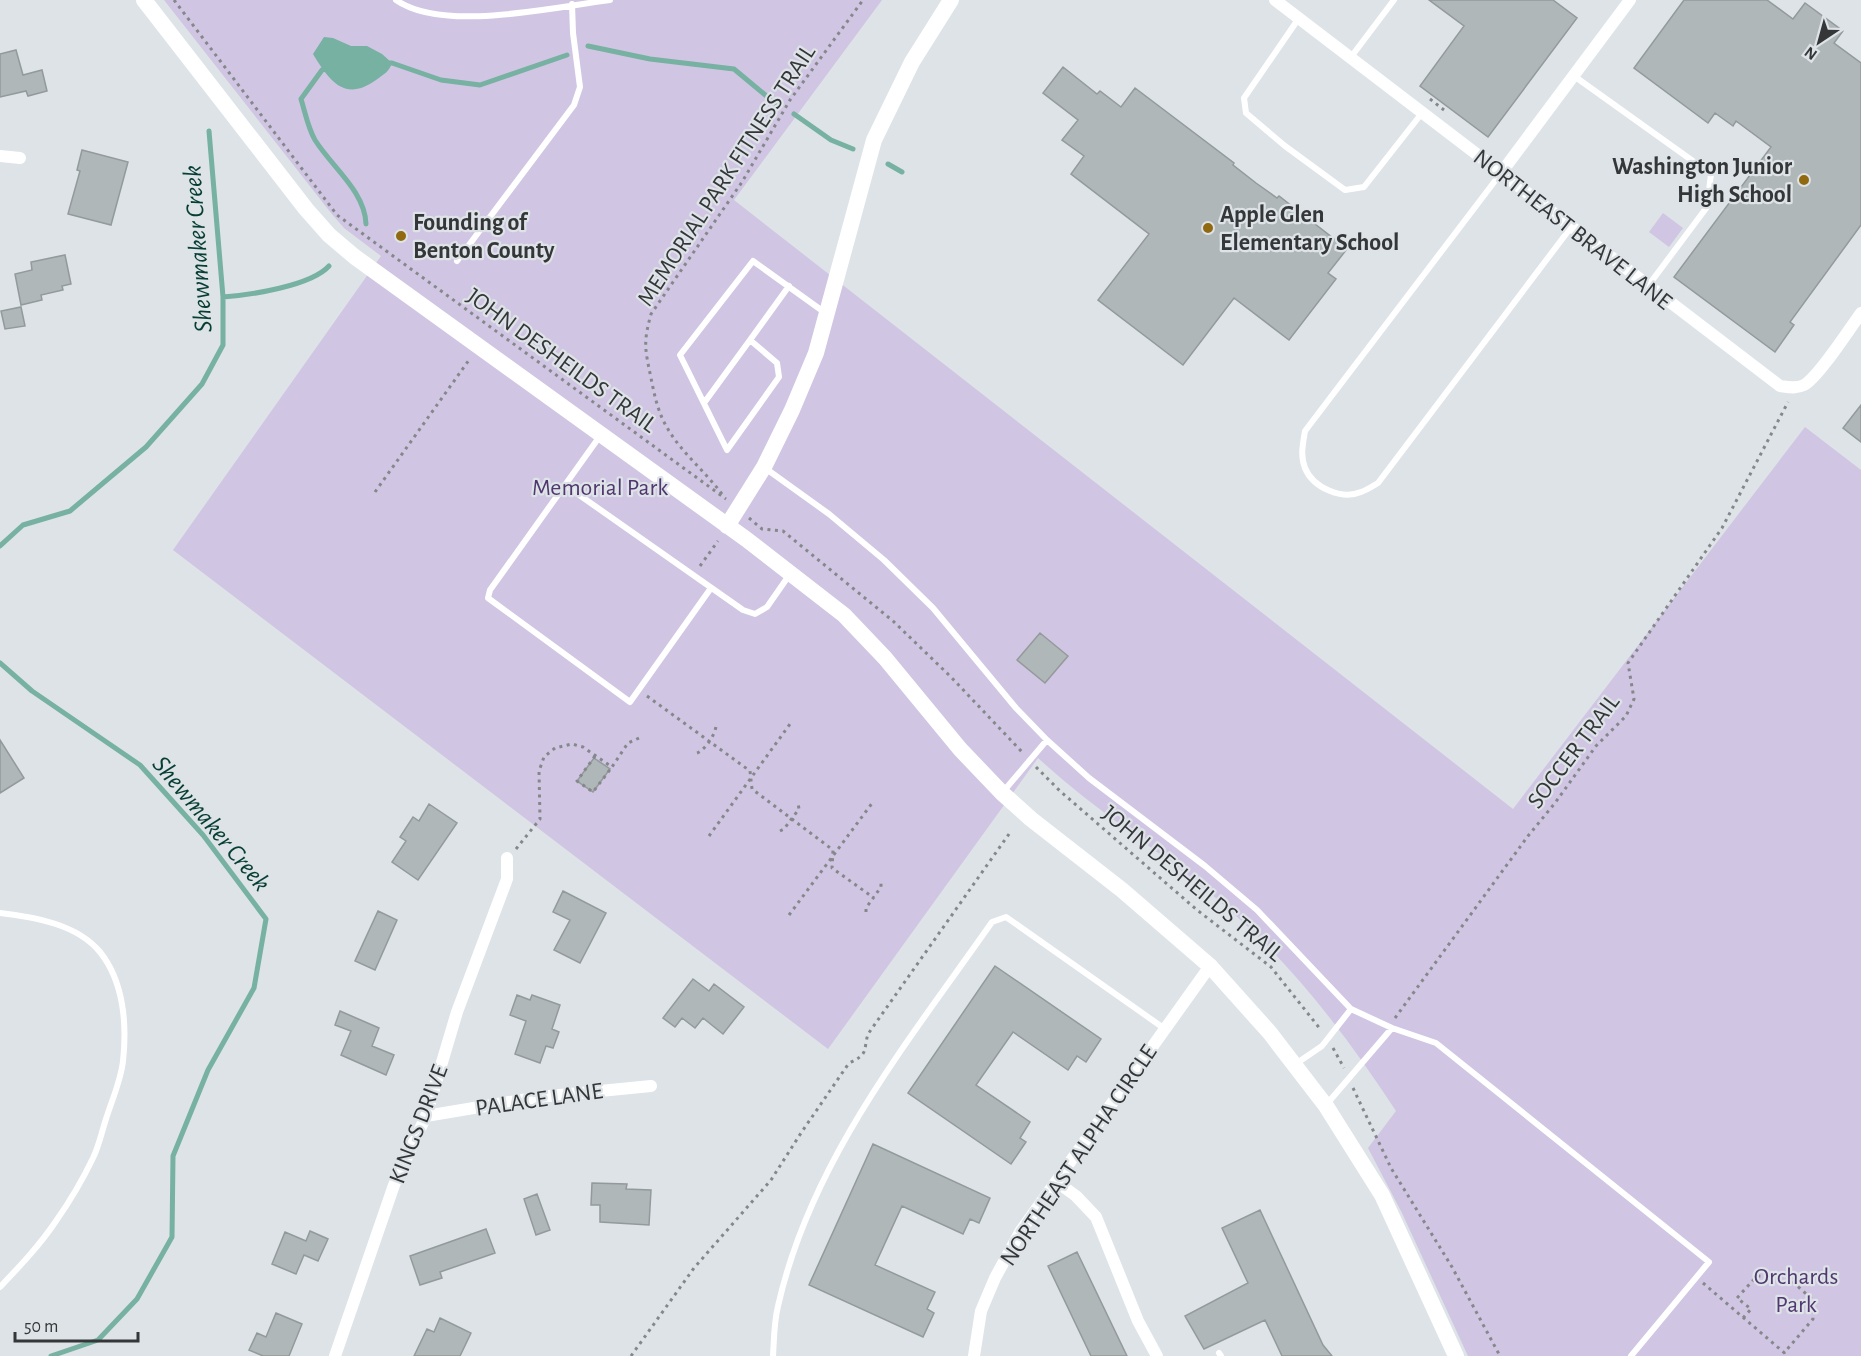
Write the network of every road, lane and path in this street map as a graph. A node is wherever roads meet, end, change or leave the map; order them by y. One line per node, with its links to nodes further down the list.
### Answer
1 (144, 0): 28 (street)
2 (174, 0): 32 (path, JOHN DESHEILDS TRAIL)
3 (396, 0): 10 (lane)
4 (610, 0): 10 (lane)
5 (863, 0): 32 (path, MEMORIAL PARK FITNESS TRAIL)
6 (951, 0): 23 (street)
7 (1275, 0): 11 (street, NORTHEAST BRAVE LANE)
8 (1394, 0): 12 (lane)
9 (1630, 0): 13 (street)
10 (572, 4): 19 (lane)
11 (1299, 18): 12 (street, NORTHEAST BRAVE LANE); 14 (lane)
12 (1350, 58): 14 (street, NORTHEAST BRAVE LANE)
13 (1574, 75): 17 (street); 21 (lane)
14 (1422, 113): 17 (street, NORTHEAST BRAVE LANE)
15 (0, 156): 16 (street)
16 (20, 158)
17 (1501, 173): 18 (street, NORTHEAST BRAVE LANE); 18 (lane)
18 (1572, 226): 21 (street, NORTHEAST BRAVE LANE)
19 (457, 261)
20 (789, 286): 23 (lane); 24 (lane); 27 (lane)
21 (1648, 286): 26 (street, NORTHEAST BRAVE LANE)
22 (1861, 313): 26 (street)
23 (827, 314): 29 (street)
24 (750, 340): 27 (lane); 27 (lane)
25 (469, 360): 31 (path)
26 (1796, 387): 67 (path, SOCCER TRAIL)
27 (704, 403)
28 (602, 434): 30 (lane); 34 (street)
29 (764, 467): 34 (street); 43 (lane)
30 (565, 485): 37 (lane); 39 (lane)
31 (375, 492)
32 (724, 498)
33 (755, 523): 47 (path)
34 (728, 526): 36 (street)
35 (718, 541): 37 (path)
36 (791, 573): 38 (lane); 51 (street)
37 (693, 575): 38 (lane)
38 (711, 588): 39 (lane)
39 (639, 690): 44 (path)
40 (790, 724): 50 (path)
41 (716, 725): 44 (path)
42 (639, 738): 48 (path)
43 (1047, 740): 51 (lane); 66 (lane)
44 (709, 741): 45 (path); 50 (path)
45 (700, 753)
46 (595, 756): 48 (path); 48 (path); 58 (path)
47 (1026, 757)
48 (612, 767)
49 (1038, 769): 69 (path, JOHN DESHEILDS TRAIL)
50 (751, 779): 54 (path); 57 (path)
51 (1002, 793): 65 (street)
52 (873, 802): 59 (path)
53 (798, 803): 54 (path)
54 (791, 819): 55 (path); 59 (path)
55 (782, 831)
56 (1009, 834): 83 (path)
57 (709, 836)
58 (507, 858): 76 (street, KINGS DRIVE)
59 (833, 858): 61 (path); 64 (path)
60 (886, 886): 61 (path)
61 (874, 898): 62 (path)
62 (865, 909)
63 (0, 913): 79 (lane)
64 (789, 915)
65 (1210, 966): 68 (street, NORTHEAST ALPHA CIRCLE); 71 (street)
66 (1351, 1010): 67 (lane); 71 (lane)
67 (1392, 1028): 75 (lane); 78 (lane)
68 (1165, 1029): 77 (street, NORTHEAST ALPHA CIRCLE); 84 (lane)
69 (1321, 1029)
70 (1333, 1048): 72 (path)
71 (1296, 1064): 75 (street)
72 (1345, 1072)
73 (651, 1086): 76 (street, PALACE LANE)
74 (1353, 1089): 88 (path)
75 (1326, 1106): 87 (street)
76 (426, 1116): 82 (street, KINGS DRIVE)
77 (1057, 1182): 85 (street, NORTHEAST ALPHA CIRCLE); 86 (street)
78 (1697, 1277): 80 (path); 89 (lane)
79 (0, 1287)
80 (1743, 1318): 81 (path); 81 (path)
81 (1785, 1353): 90 (path)
82 (335, 1356)
83 (631, 1356)
84 (773, 1356)
85 (974, 1356)
86 (1157, 1356)
87 (1456, 1356)
88 (1500, 1356)
89 (1631, 1356)
90 (1788, 1356)

